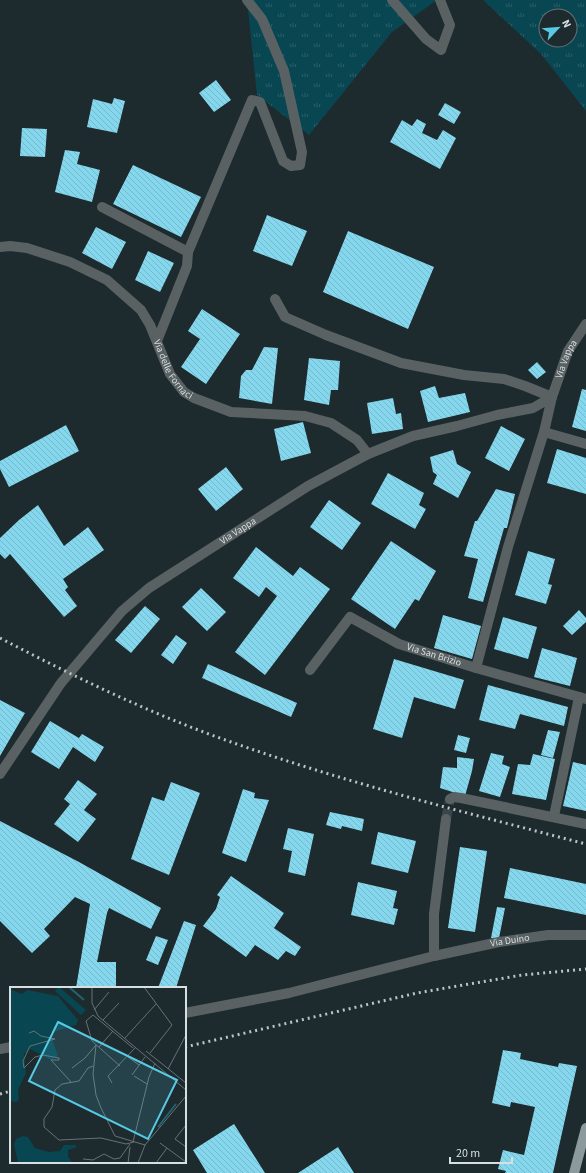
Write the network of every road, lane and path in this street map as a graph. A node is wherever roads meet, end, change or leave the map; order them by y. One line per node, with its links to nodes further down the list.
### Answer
1 (247, 0): 6 (street)
2 (392, 0): 3 (street)
3 (440, 0)
4 (102, 207): 6 (street)
5 (0, 247): 9 (street, Via delle Fornaci)
6 (188, 252): 9 (street)
7 (275, 299): 10 (street)
8 (586, 324): 10 (street, Via Vappa)
9 (157, 341): 13 (street, Via delle Fornaci)
10 (552, 397): 11 (street, Via Vappa); 13 (street, Via Vappa)
11 (544, 432): 12 (street); 14 (street, Via Vappa)
12 (586, 444)
13 (368, 454): 17 (street, Via Vappa)
14 (476, 668): 15 (street, Via San Brizio); 16 (street, Via San Brizio)
15 (310, 670)
16 (582, 698): 19 (street)
17 (0, 774)
18 (450, 799): 19 (street)
19 (554, 816): 21 (street)
20 (446, 819): 23 (street)
21 (586, 824)
22 (586, 935): 23 (street, Via Duino)
23 (434, 956): 24 (street, Via Duino)
24 (186, 1013)
25 (10, 1047): 26 (street)
26 (0, 1049)
27 (586, 1128): 28 (main road)
28 (574, 1173)

